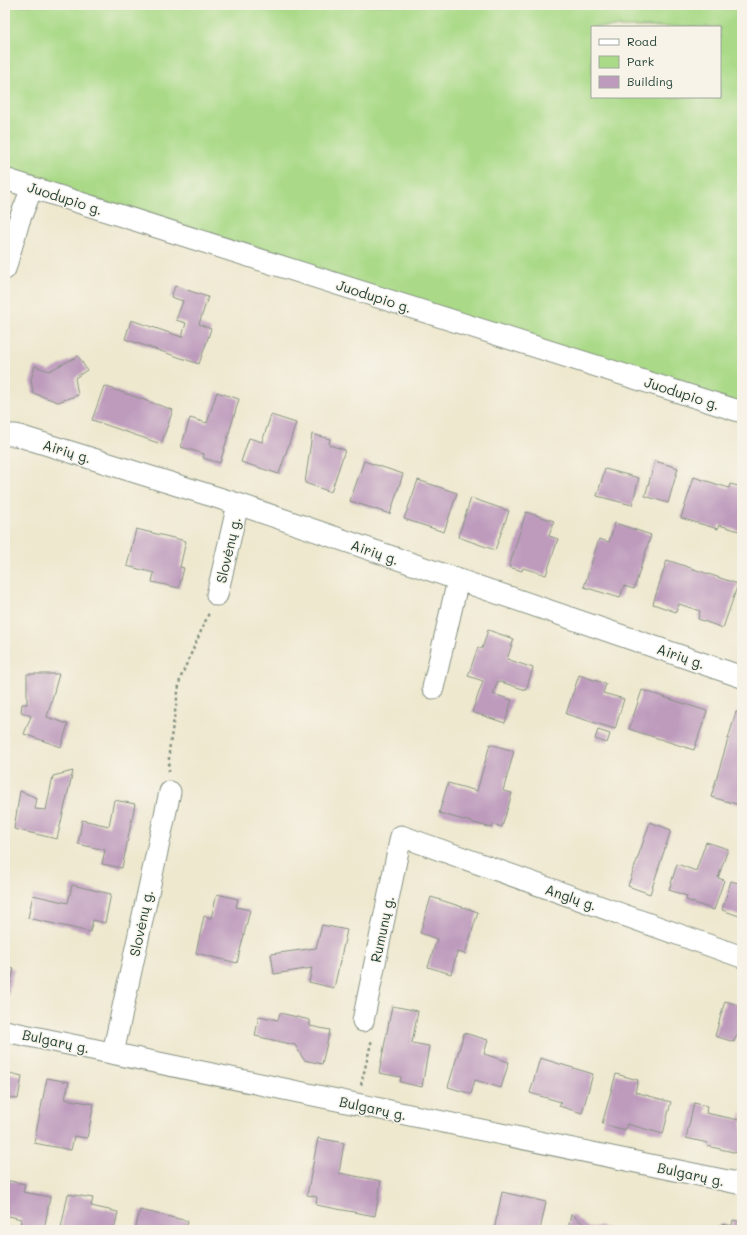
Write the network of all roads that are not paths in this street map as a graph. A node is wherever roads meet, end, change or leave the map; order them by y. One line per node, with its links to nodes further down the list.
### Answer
1 (5, 179): 2 (street, Juodupio g.)
2 (32, 188): 3 (street); 4 (street, Juodupio g.)
3 (5, 269)
4 (742, 412)
5 (5, 435): 6 (street, Airių g.)
6 (238, 504): 7 (street, Airių g.); 8 (street, Slovėnų g.)
7 (458, 580): 9 (street, Airių g.); 10 (street)
8 (217, 595)
9 (742, 677)
10 (433, 688)
11 (170, 792): 16 (street, Slovėnų g.)
12 (401, 836): 13 (street, Anglų g.); 14 (street, Rumunų g.)
13 (742, 957)
14 (363, 1021)
15 (5, 1031): 16 (street, Bulgarų g.)
16 (113, 1053): 17 (street, Bulgarų g.)
17 (742, 1184)

